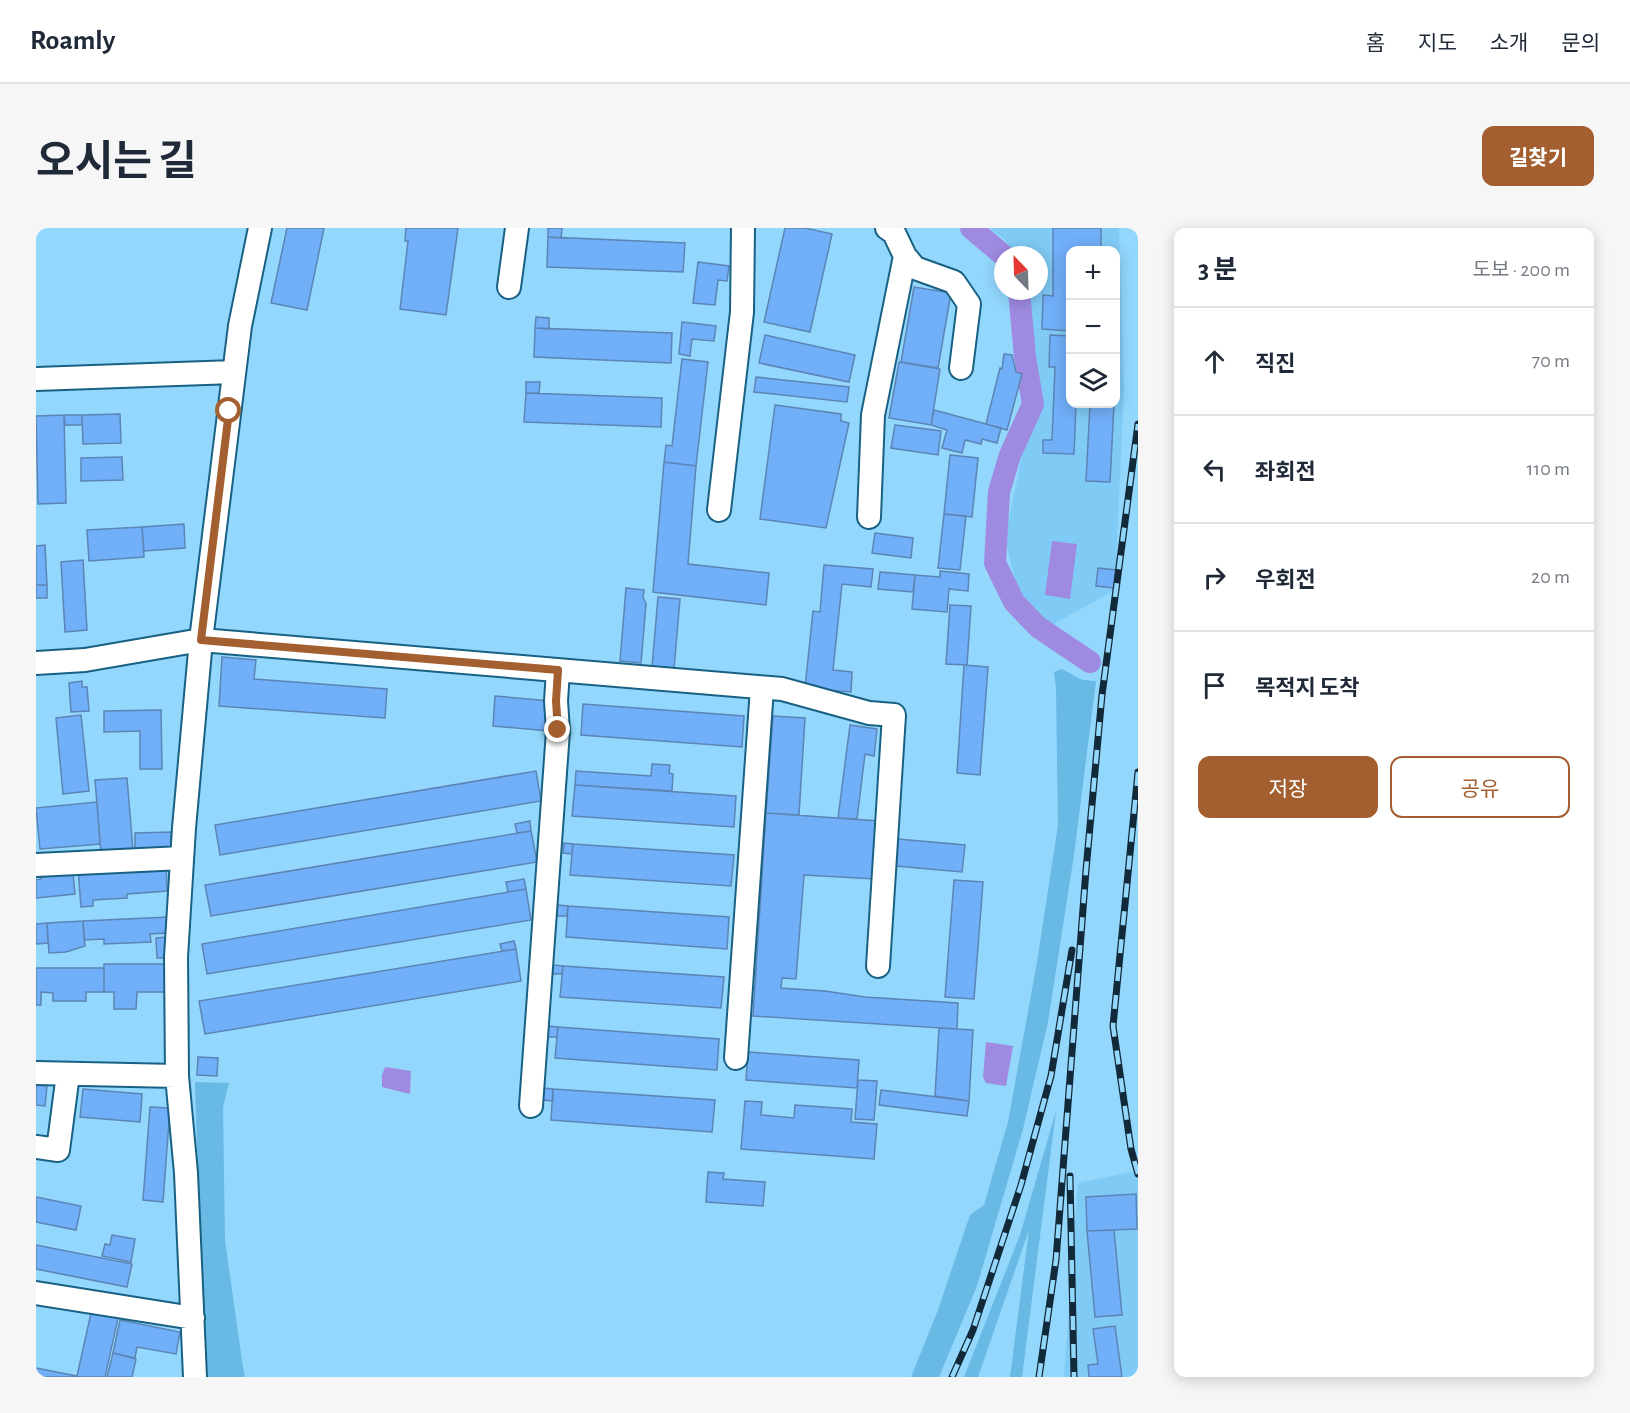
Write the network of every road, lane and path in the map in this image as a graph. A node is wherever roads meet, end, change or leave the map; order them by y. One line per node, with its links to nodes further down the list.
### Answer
1 (260, 228): 8 (street)
2 (517, 228): 6 (street)
3 (743, 228): 10 (street)
4 (887, 228): 5 (street)
5 (905, 256): 7 (street); 11 (street)
6 (509, 288)
7 (962, 368)
8 (234, 372): 9 (street); 12 (street)
9 (36, 379)
10 (719, 510)
11 (868, 518)
12 (201, 640): 13 (street); 14 (street); 16 (street)
13 (36, 663)
14 (558, 670): 15 (street); 23 (street)
15 (762, 688): 18 (street); 19 (street)
16 (182, 858): 17 (street); 22 (street)
17 (36, 865)
18 (878, 966)
19 (736, 1058)
20 (36, 1073): 21 (street)
21 (68, 1074): 22 (street); 24 (street)
22 (177, 1076): 26 (street)
23 (531, 1106)
24 (36, 1147)
25 (36, 1293): 26 (street)
26 (193, 1318): 27 (street)
27 (195, 1377)

